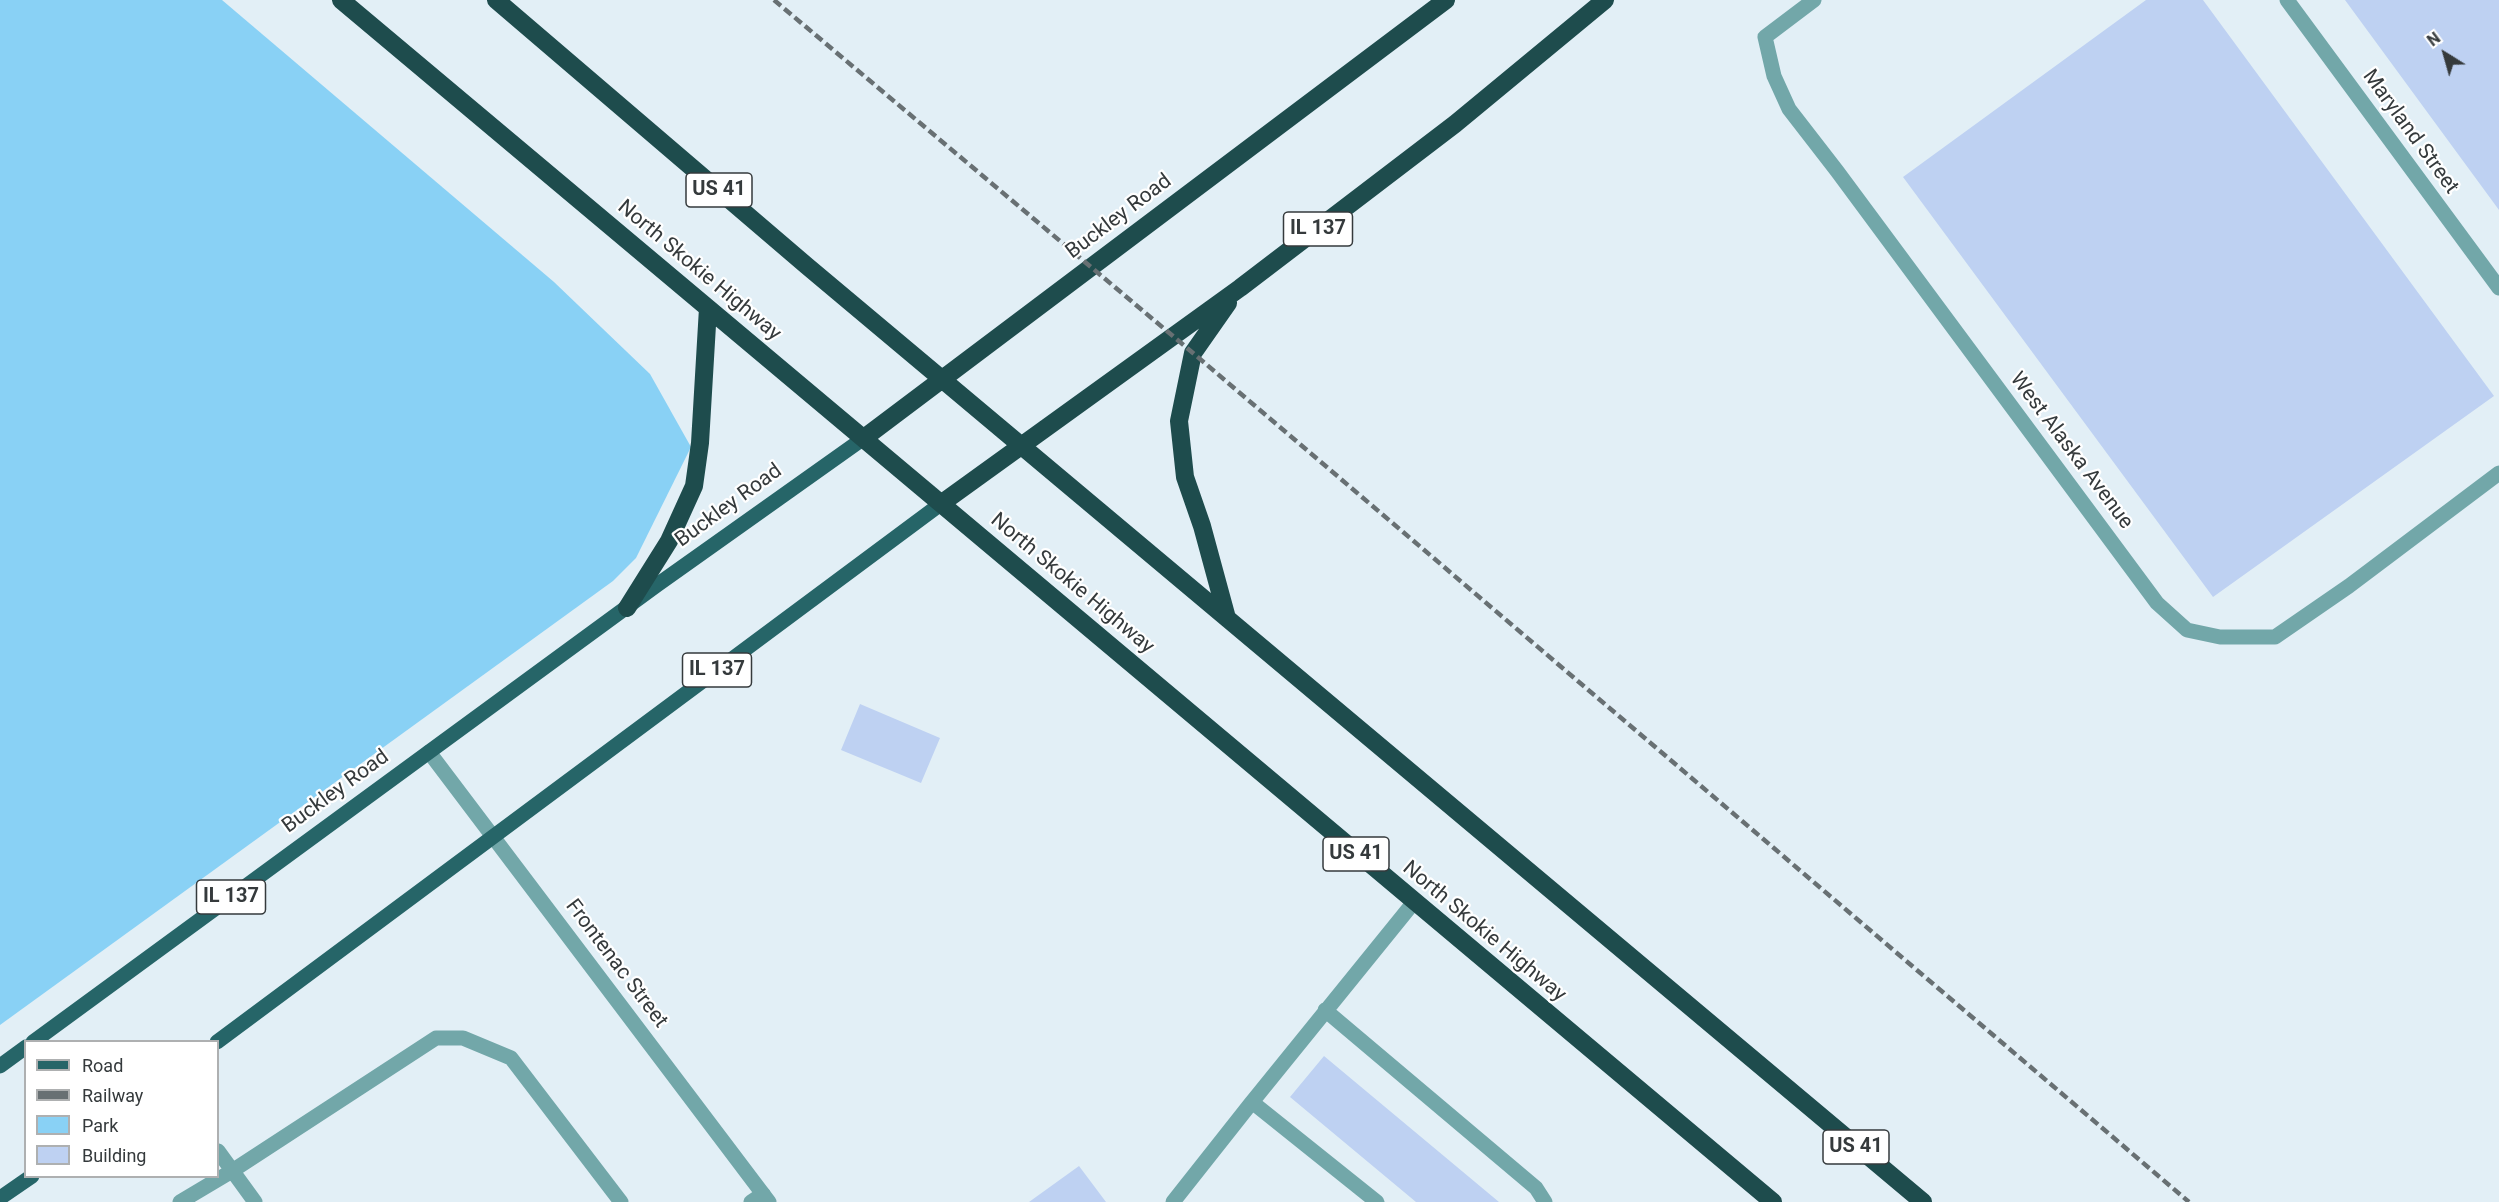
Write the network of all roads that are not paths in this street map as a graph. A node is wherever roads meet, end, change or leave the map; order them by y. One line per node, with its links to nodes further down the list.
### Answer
1 (341, 0): 9 (highway, North Skokie Highway / US 41)
2 (496, 0): 10 (highway, US 41)
3 (1446, 0): 10 (highway, Buckley Road / IL 137)
4 (1605, 0): 7 (highway, IL 137)
5 (1814, 0): 13 (street, West Alaska Avenue)
6 (2287, 0): 8 (street, Maryland Street)
7 (1240, 288): 12 (highway, IL 137); 16 (highway)
8 (2499, 288)
9 (708, 308): 11 (highway, North Skokie Highway / US 41); 15 (highway)
10 (942, 379): 11 (highway, Buckley Road / IL 137); 12 (highway, US 41)
11 (864, 438): 14 (highway, North Skokie Highway / US 41); 15 (main road, Buckley Road / IL 137)
12 (1021, 446): 14 (highway, IL 137); 16 (highway, US 41)
13 (2499, 473)
14 (942, 503): 18 (main road, IL 137); 19 (highway, North Skokie Highway / US 41)
15 (627, 608): 17 (main road, Buckley Road / IL 137)
16 (1227, 618): 38 (highway, US 41)
17 (429, 752): 18 (street, Frontenac Street); 21 (main road, Buckley Road / IL 137)
18 (494, 838): 22 (main road, IL 137); 30 (street, Frontenac Street)
19 (1414, 902): 20 (street); 37 (highway, North Skokie Highway / US 41)
20 (1325, 1010): 25 (street); 36 (street)
21 (34, 1040)
22 (218, 1040)
23 (24, 1048): 24 (main road)
24 (0, 1066)
25 (1252, 1102): 34 (street); 35 (street)
26 (219, 1152): 27 (street)
27 (232, 1171): 31 (street); 32 (street); 33 (street)
28 (29, 1178): 29 (main road)
29 (0, 1198)
30 (761, 1199)
31 (180, 1202)
32 (255, 1202)
33 (621, 1202)
34 (1173, 1202)
35 (1377, 1202)
36 (1545, 1202)
37 (1773, 1202)
38 (1923, 1202)

